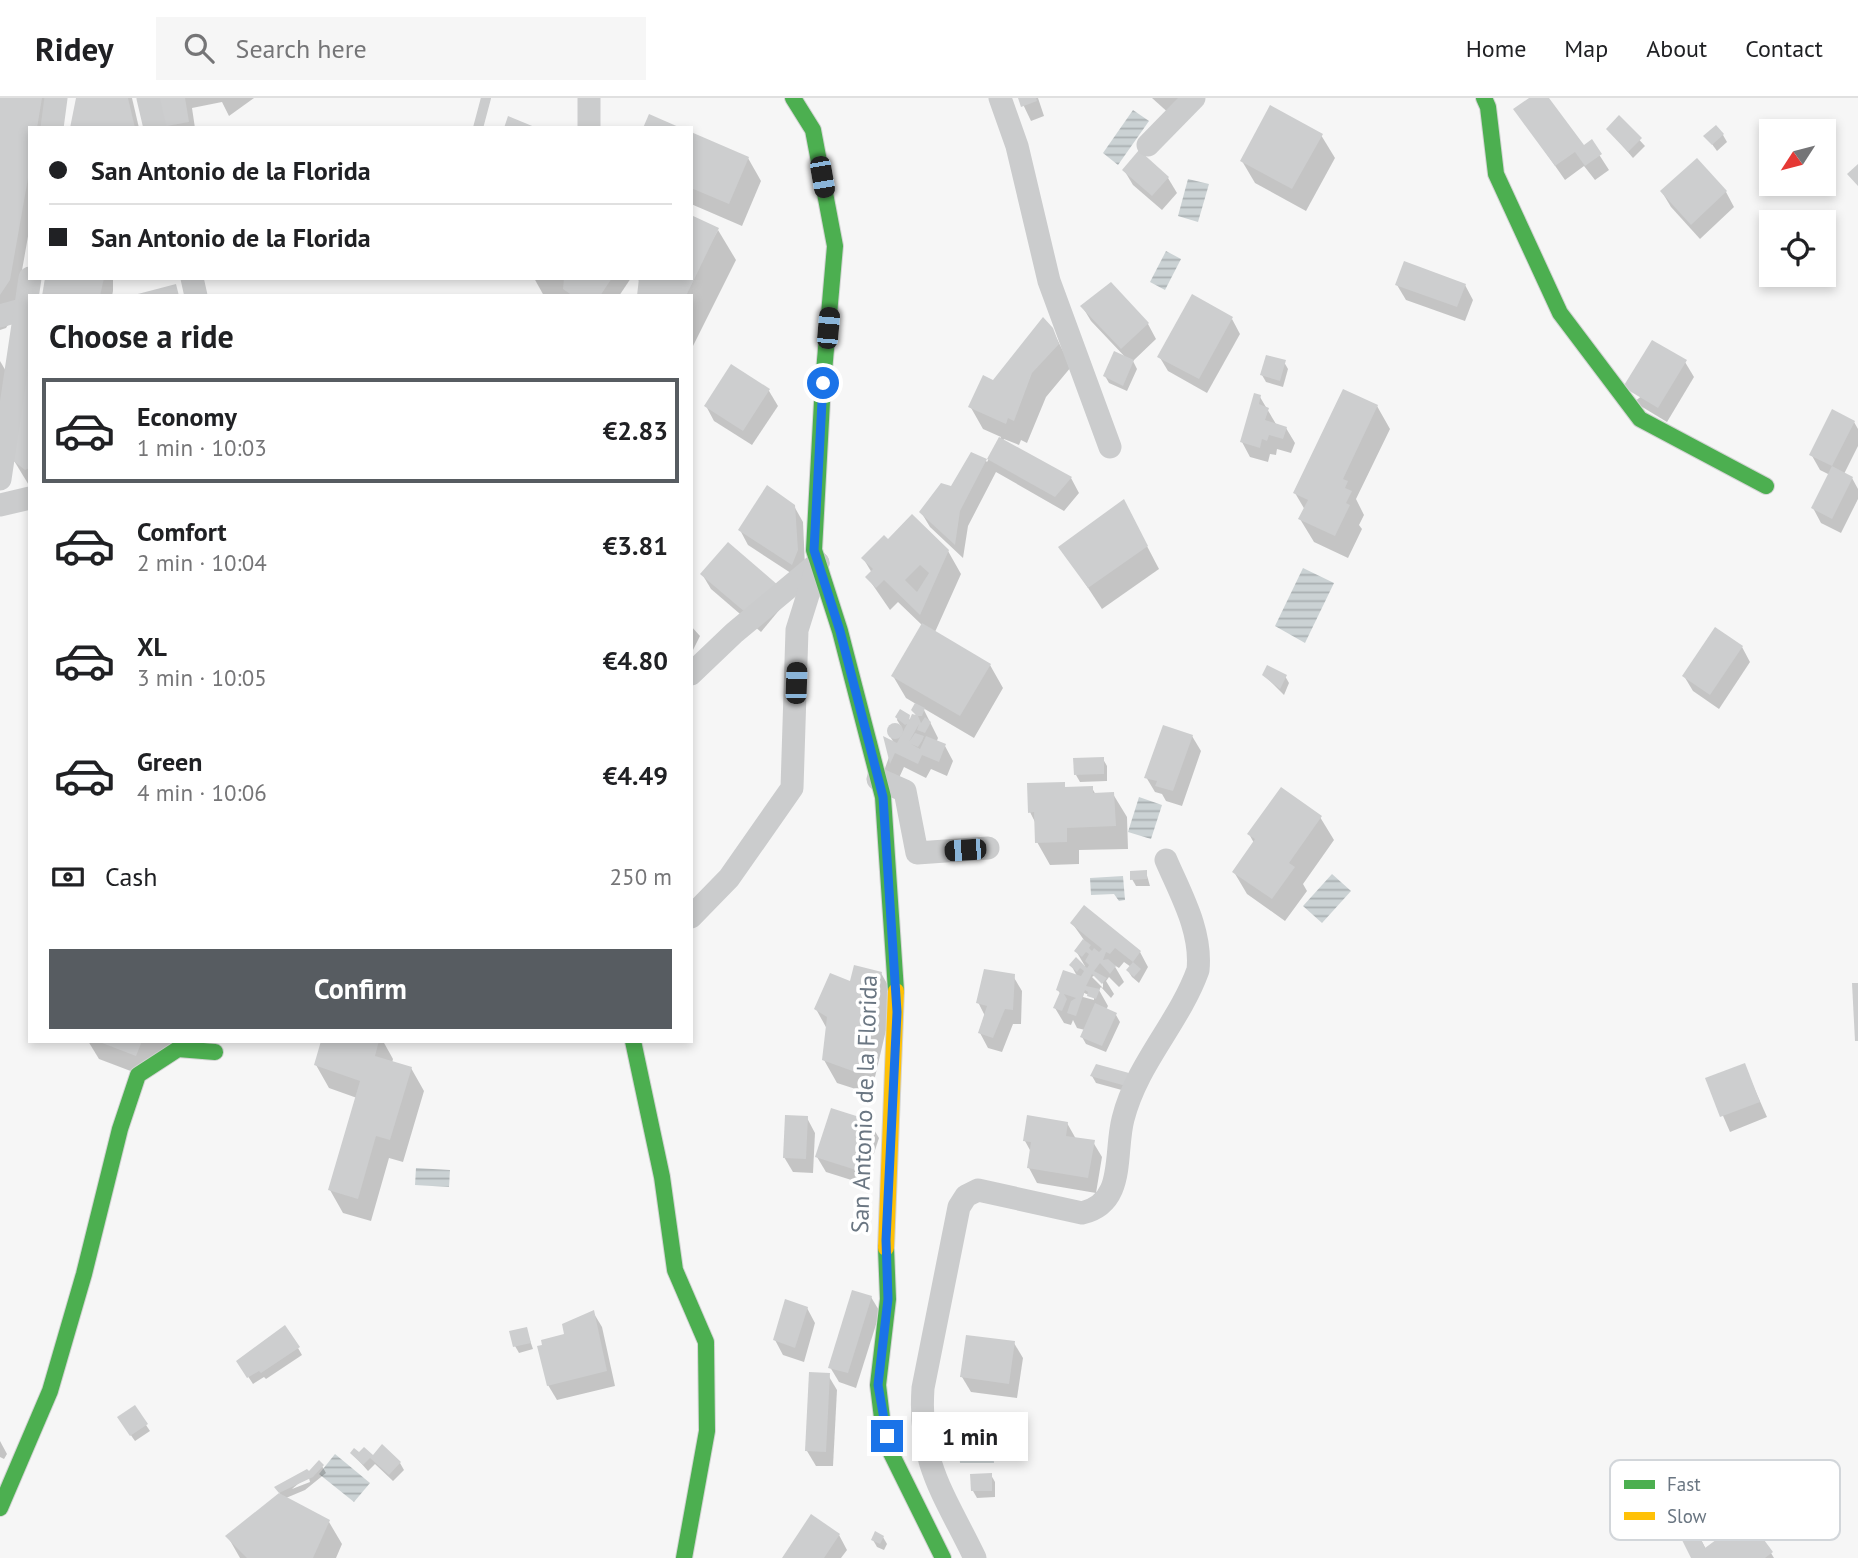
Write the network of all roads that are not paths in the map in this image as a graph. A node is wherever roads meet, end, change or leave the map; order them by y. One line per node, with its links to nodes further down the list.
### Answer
1 (56, 98): 9 (street)
2 (148, 98): 10 (street)
3 (486, 98): 11 (lane)
4 (589, 98): 12 (street)
5 (793, 98): 22 (street, San Antonio de la Florida)
6 (1000, 98): 17 (street)
7 (1194, 98): 13 (street)
8 (1483, 98): 19 (street)
9 (52, 126)
10 (155, 126)
11 (479, 126)
12 (589, 126)
13 (1148, 145)
14 (30, 280): 15 (street)
15 (25, 309): 16 (street); 18 (street)
16 (0, 316)
17 (1110, 447)
18 (0, 480)
19 (1766, 486)
20 (28, 498): 21 (street)
21 (0, 505)
22 (818, 563): 23 (street); 24 (street, San Antonio de la Florida); 27 (street, San Antonio de la Florida)
23 (693, 672)
24 (878, 779): 25 (street); 32 (street, San Antonio de la Florida)
25 (988, 848)
26 (1167, 860): 33 (street)
27 (693, 915)
28 (634, 1043): 31 (street)
29 (215, 1052): 30 (street)
30 (0, 1508)
31 (684, 1558)
32 (943, 1558)
33 (975, 1558)

